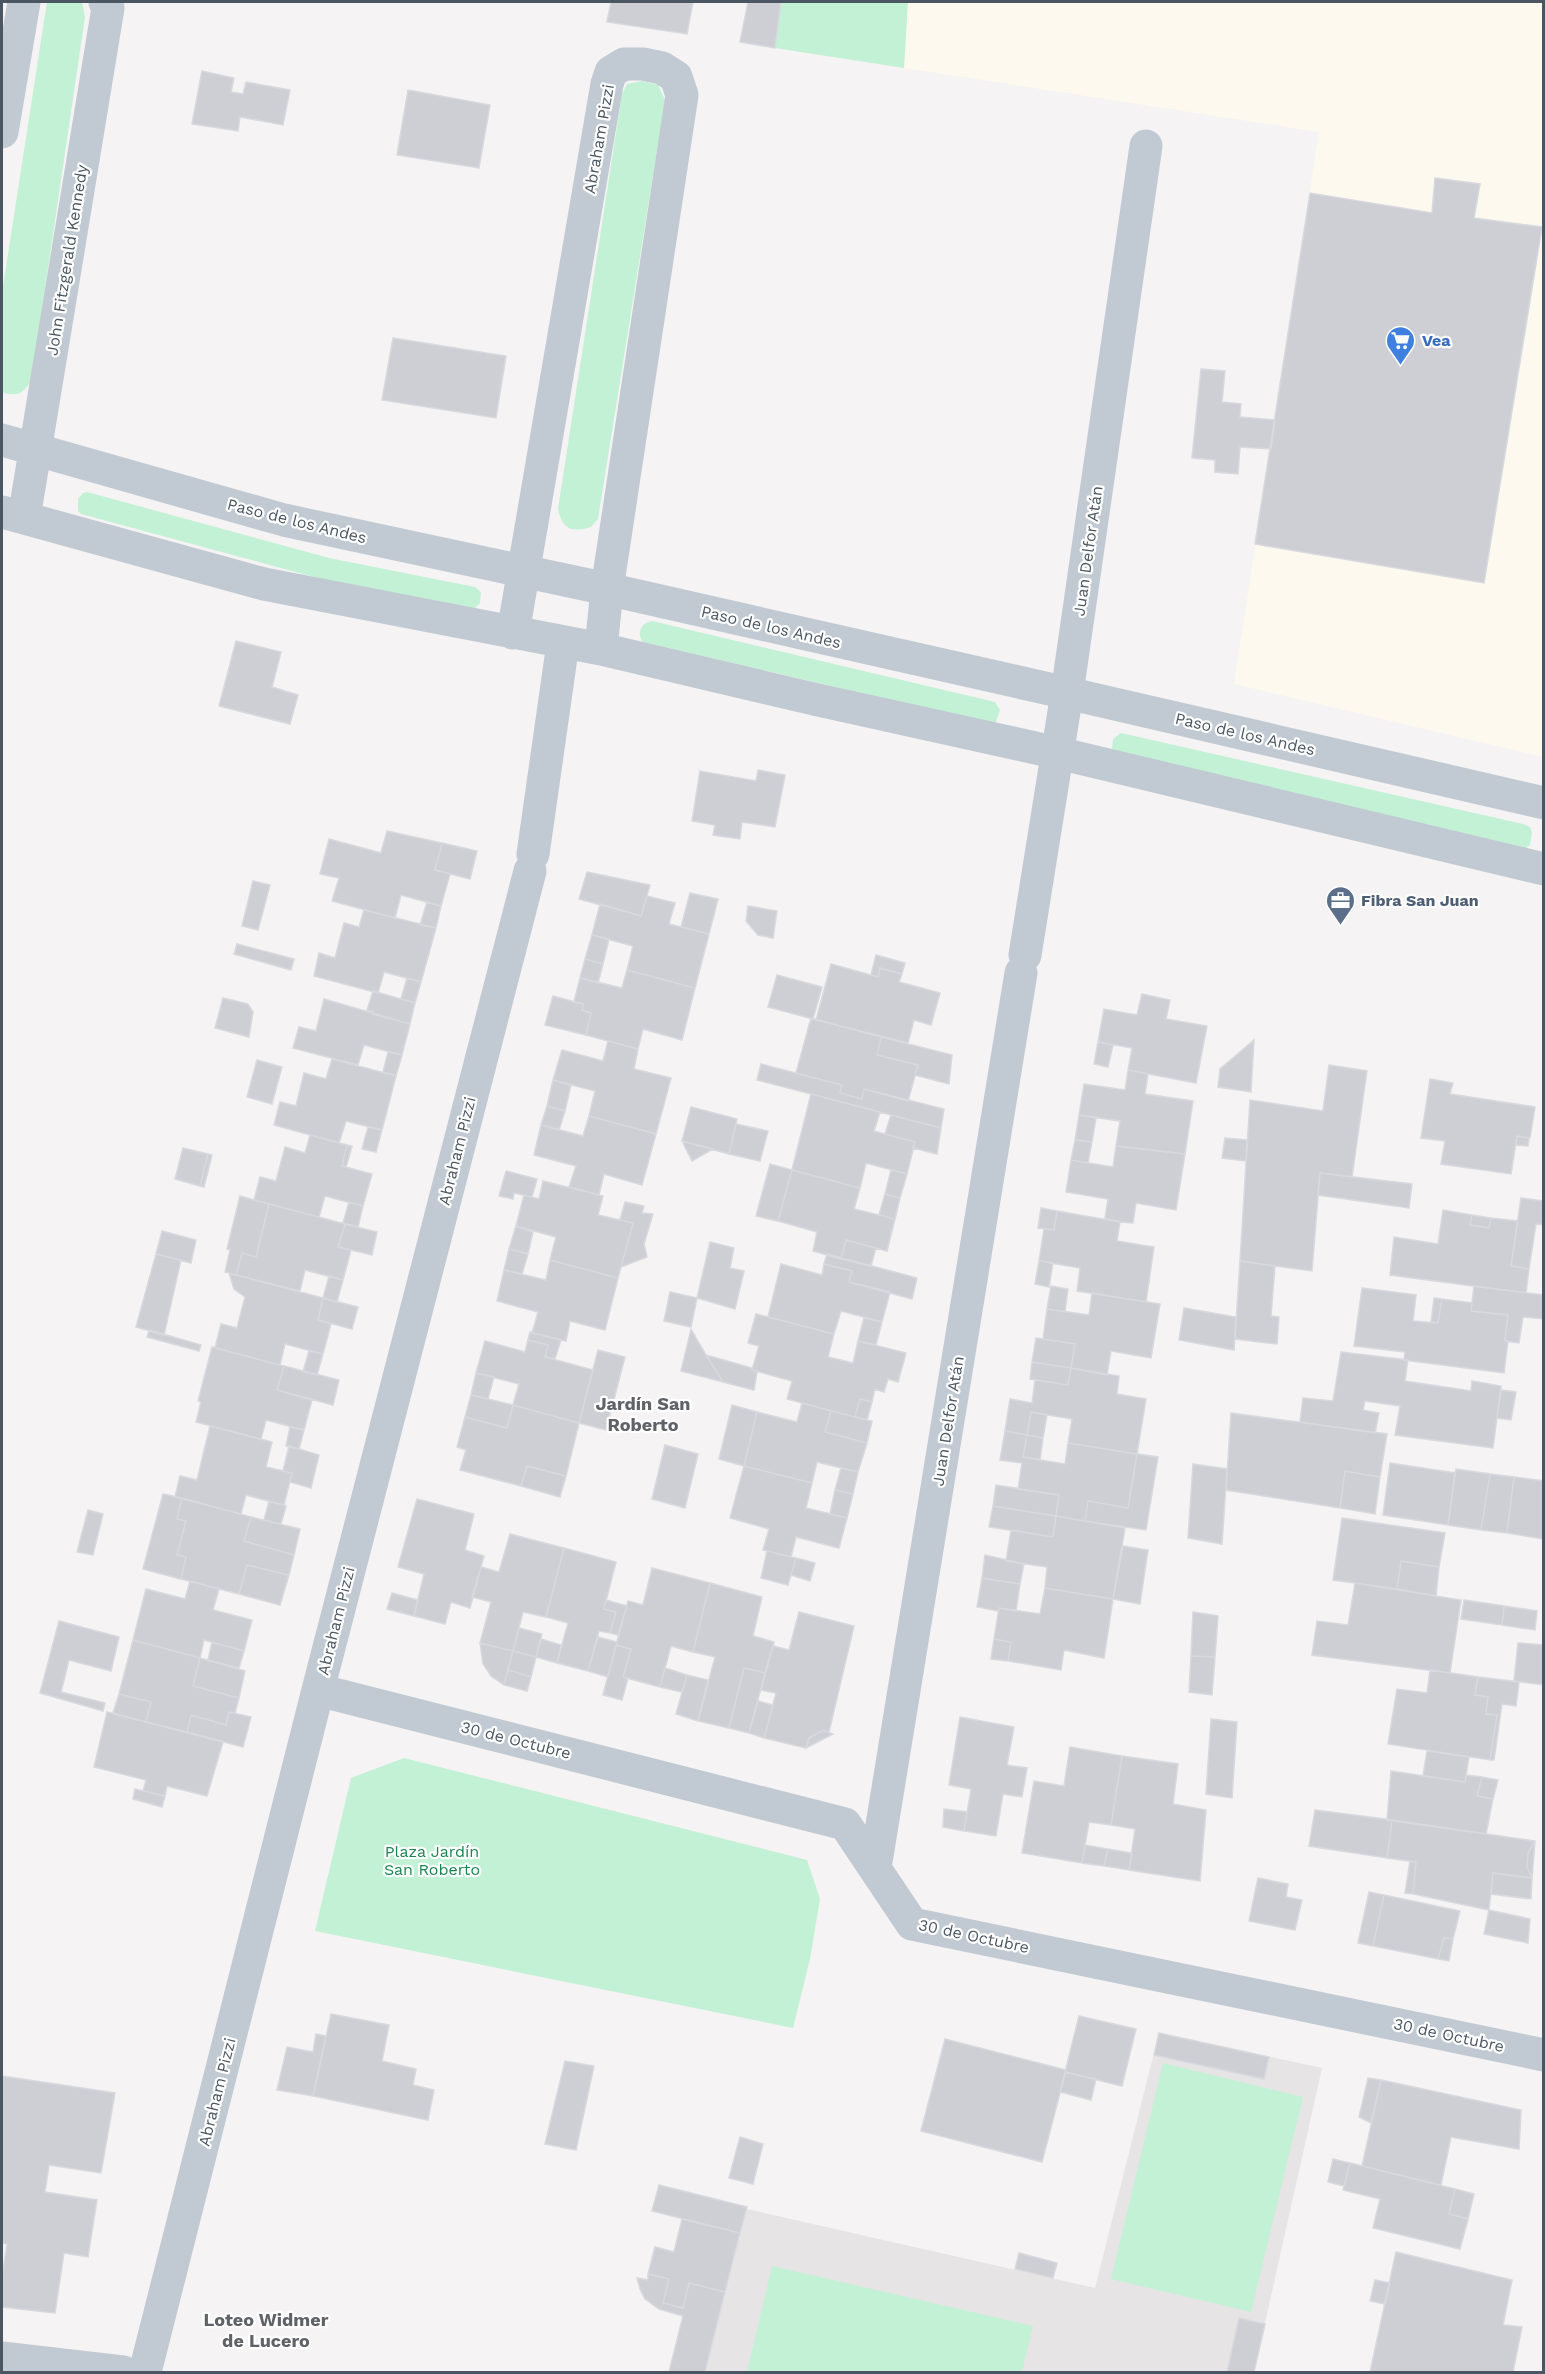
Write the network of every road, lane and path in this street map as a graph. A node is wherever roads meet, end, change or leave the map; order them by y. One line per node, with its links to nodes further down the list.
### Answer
1 (24, 2): 3 (street)
2 (105, 2): 6 (street, John Fitzgerald Kennedy)
3 (2, 132)
4 (1146, 146): 13 (street, Juan Delfor Atán)
5 (2, 440): 6 (street, Paso de los Andes)
6 (35, 449): 7 (street, John Fitzgerald Kennedy); 8 (street, Paso de los Andes)
7 (13, 515): 10 (street)
8 (525, 573): 9 (street, Paso de los Andes); 9 (street, Abraham Pizzi); 10 (street, Abraham Pizzi)
9 (608, 590): 12 (street, Abraham Pizzi); 13 (street, Paso de los Andes)
10 (513, 633): 11 (street)
11 (563, 643): 12 (street); 17 (street, Abraham Pizzi)
12 (601, 649): 14 (street)
13 (1067, 693): 14 (street, Juan Delfor Atán); 15 (street, Paso de los Andes)
14 (1058, 753): 16 (street); 18 (street, Juan Delfor Atán)
15 (1544, 803)
16 (1544, 869)
17 (318, 1690): 18 (street, 30 de Octubre); 22 (street, Abraham Pizzi)
18 (875, 1868): 19 (street, 30 de Octubre)
19 (1544, 2055)
20 (2, 2358): 21 (street)
21 (123, 2373)
22 (145, 2373)

